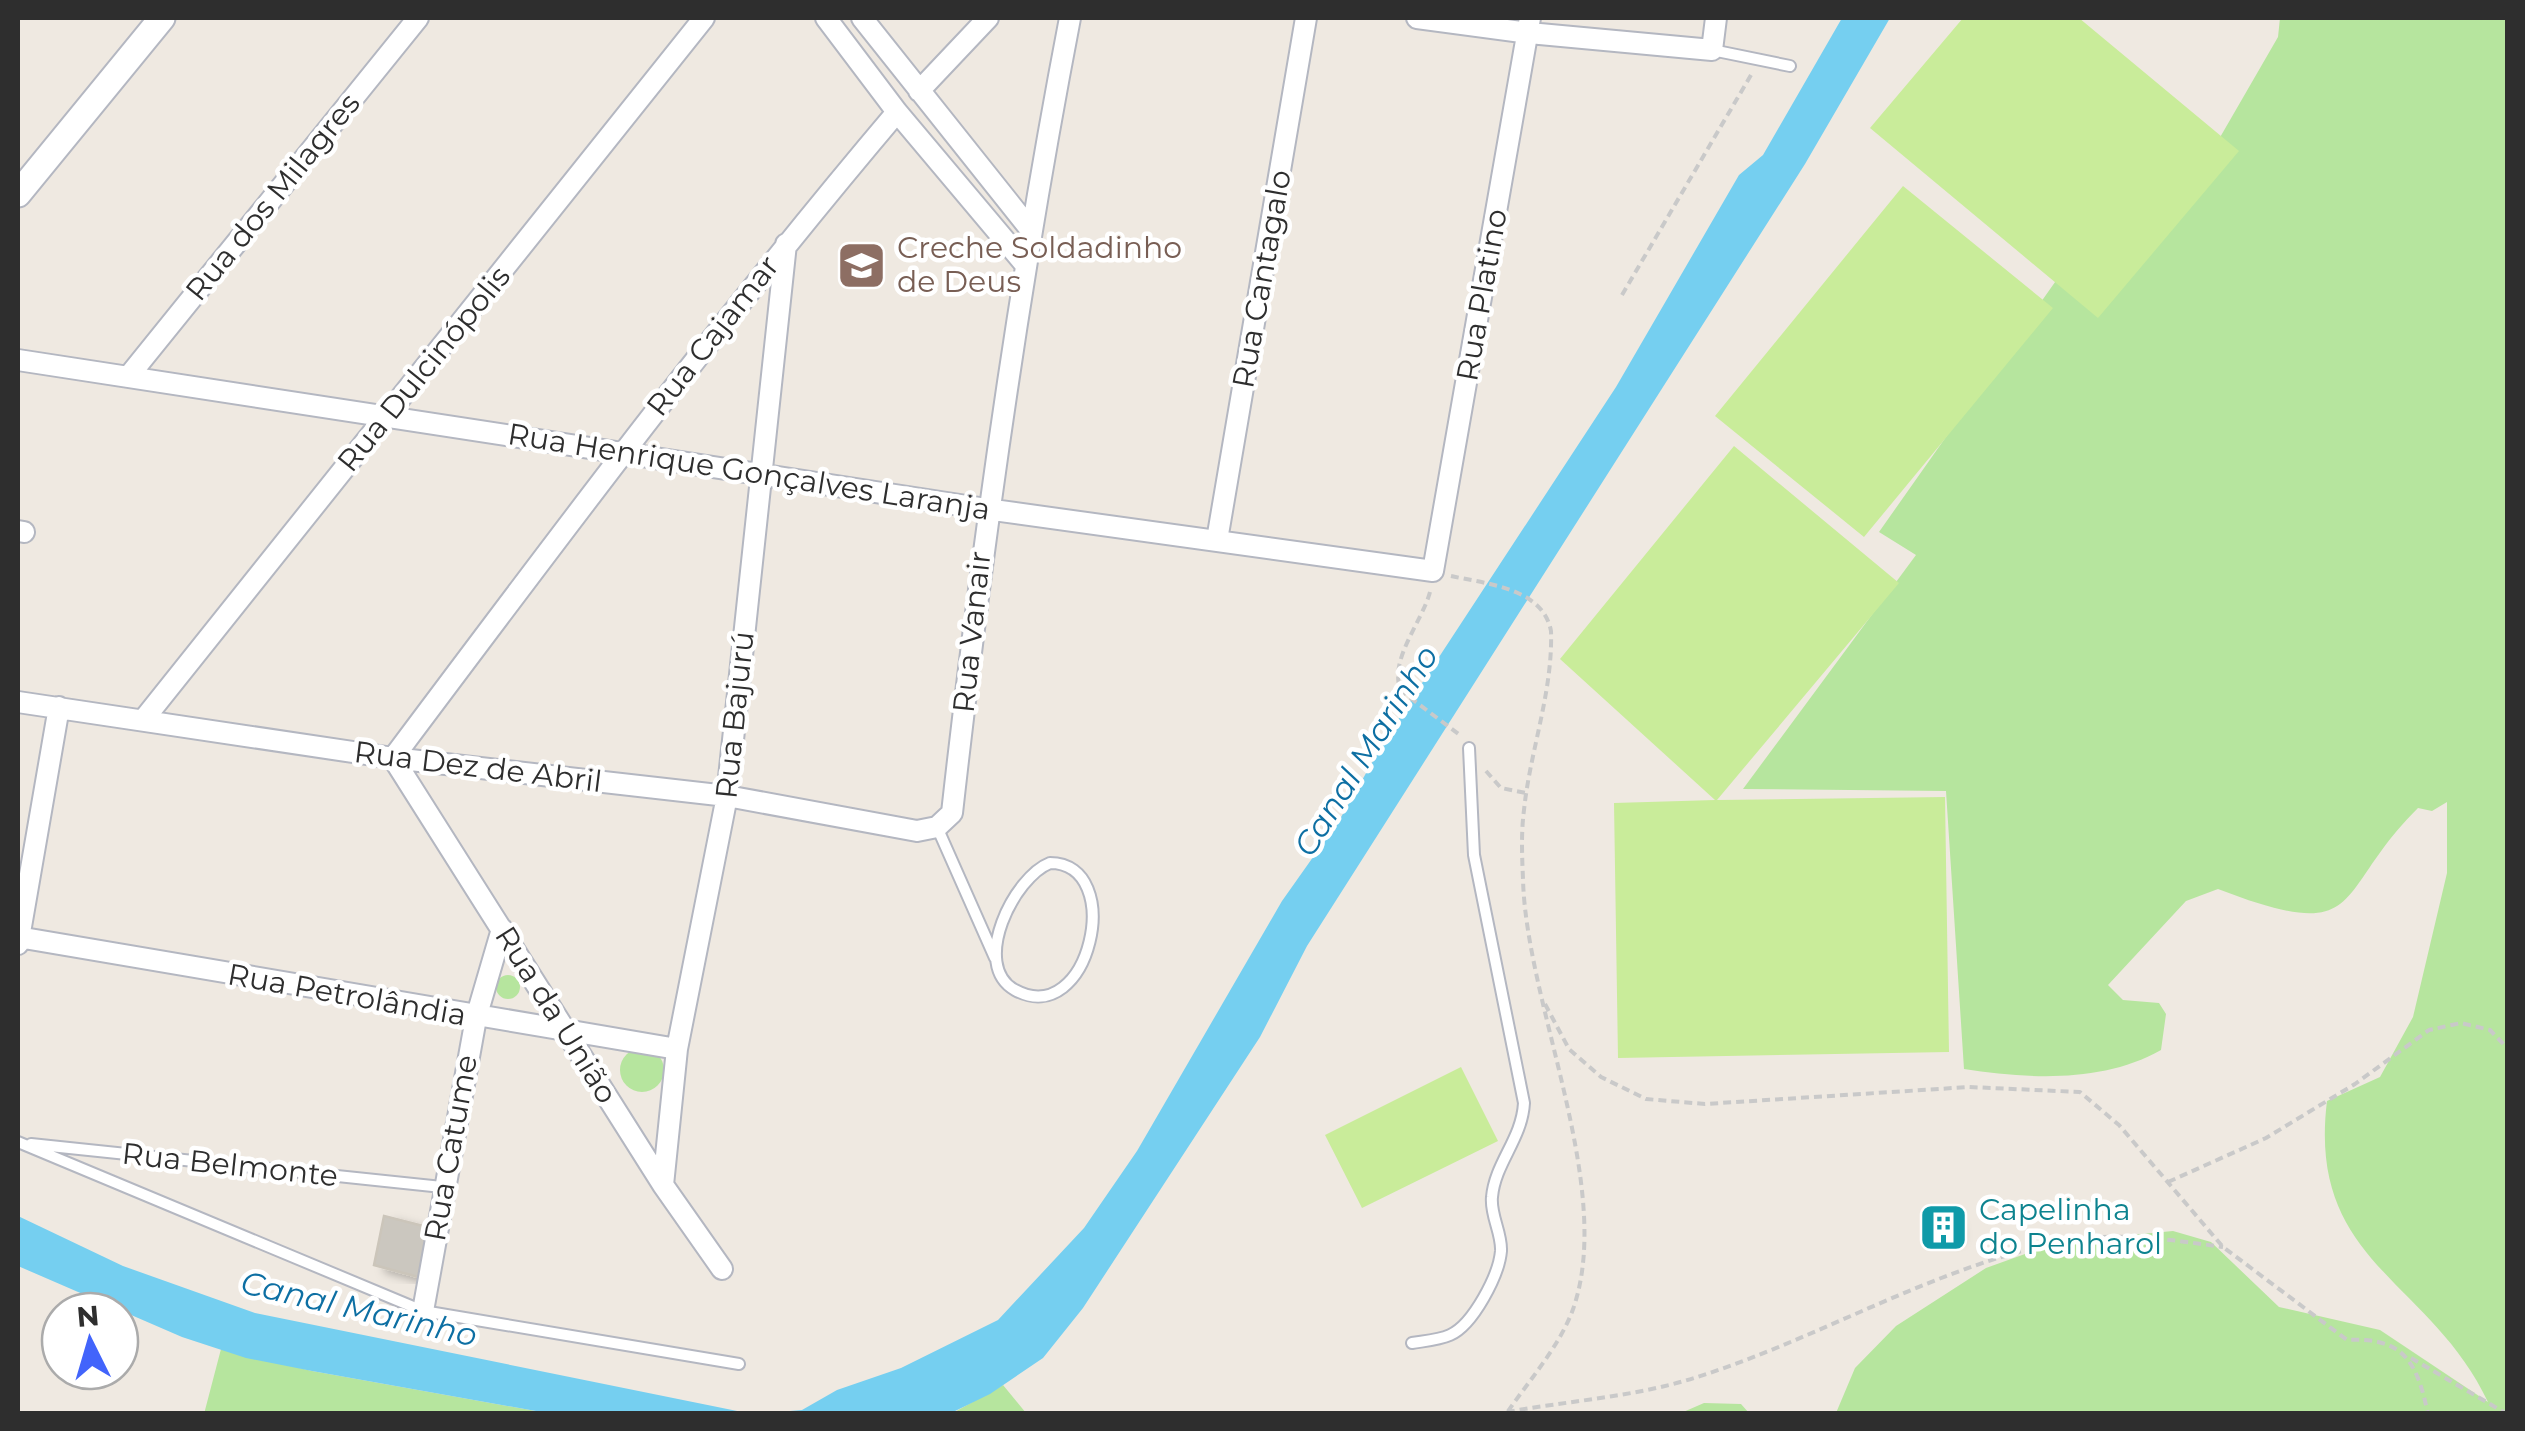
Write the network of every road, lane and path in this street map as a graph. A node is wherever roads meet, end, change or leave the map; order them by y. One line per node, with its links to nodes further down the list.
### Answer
1 (162, 18): 17 (street)
2 (418, 18): 23 (street, Rua dos Milagres)
3 (704, 18): 24 (street, Rua Dulcinópolis)
4 (826, 18): 16 (street)
5 (862, 18): 15 (street)
6 (988, 18): 15 (street)
7 (1070, 18): 18 (street, Rua Vanair)
8 (1306, 18): 28 (street, Rua Cantagalo)
9 (1417, 18): 11 (street)
10 (1716, 18): 12 (street)
11 (1530, 25): 12 (street); 29 (street, Rua Platino)
12 (1712, 50): 13 (lane)
13 (1759, 61): 14 (lane); 21 (path)
14 (1790, 66)
15 (919, 91): 18 (street)
16 (897, 112): 19 (street, Rua Cajamar); 20 (street)
17 (18, 194)
18 (1030, 228): 20 (street, Rua Vanair)
19 (787, 242): 25 (street, Rua Cajamar); 26 (street, Rua Bajurú)
20 (1024, 263): 27 (street, Rua Vanair)
21 (1622, 294)
22 (18, 360): 23 (street, Rua Henrique Gonçalves Laranja)
23 (128, 377): 24 (street, Rua Henrique Gonçalves Laranja)
24 (386, 418): 25 (street, Rua Henrique Gonçalves Laranja); 32 (street, Rua Dulcinópolis)
25 (622, 451): 26 (street, Rua Henrique Gonçalves Laranja); 35 (street, Rua Cajamar)
26 (761, 473): 27 (street, Rua Henrique Gonçalves Laranja); 36 (street, Rua Bajurú)
27 (986, 509): 28 (street, Rua Henrique Gonçalves Laranja); 37 (street, Rua Vanair)
28 (1218, 540): 29 (street, Rua Henrique Gonçalves Laranja)
29 (1433, 572): 33 (path); 41 (path)
30 (18, 702): 31 (street, Rua Dez de Abril)
31 (59, 707): 32 (street, Rua Dez de Abril); 39 (street)
32 (144, 719): 35 (street, Rua Dez de Abril)
33 (1449, 726)
34 (1469, 748): 53 (lane)
35 (394, 758): 36 (street, Rua Dez de Abril); 38 (street, Rua da União)
36 (727, 796): 37 (street, Rua Dez de Abril); 44 (street, Rua Bajurú)
37 (937, 827): 40 (lane)
38 (502, 929): 42 (street, Rua Catume); 43 (street, Rua da União)
39 (18, 939): 42 (street, Rua Petrolândia)
40 (995, 958): 40 (lane)
41 (1543, 1000): 47 (path); 56 (path)
42 (476, 1018): 43 (street, Rua Petrolândia); 49 (street, Rua Catume)
43 (568, 1033): 44 (street, Rua Petrolândia); 48 (street, Rua da União)
44 (677, 1048): 48 (street, Rua Bajurú)
45 (2508, 1049): 47 (path)
46 (18, 1142): 49 (lane, Rua Belmonte); 52 (lane)
47 (2168, 1182): 50 (path)
48 (664, 1185): 51 (street, Rua da União)
49 (442, 1187): 52 (street, Rua Catume)
50 (2223, 1246): 54 (path); 56 (path)
51 (722, 1269)
52 (423, 1311): 55 (lane)
53 (1412, 1343)
54 (2408, 1356): 57 (path); 58 (path)
55 (739, 1364)
56 (1506, 1413)
57 (2428, 1414)
58 (2507, 1414)

